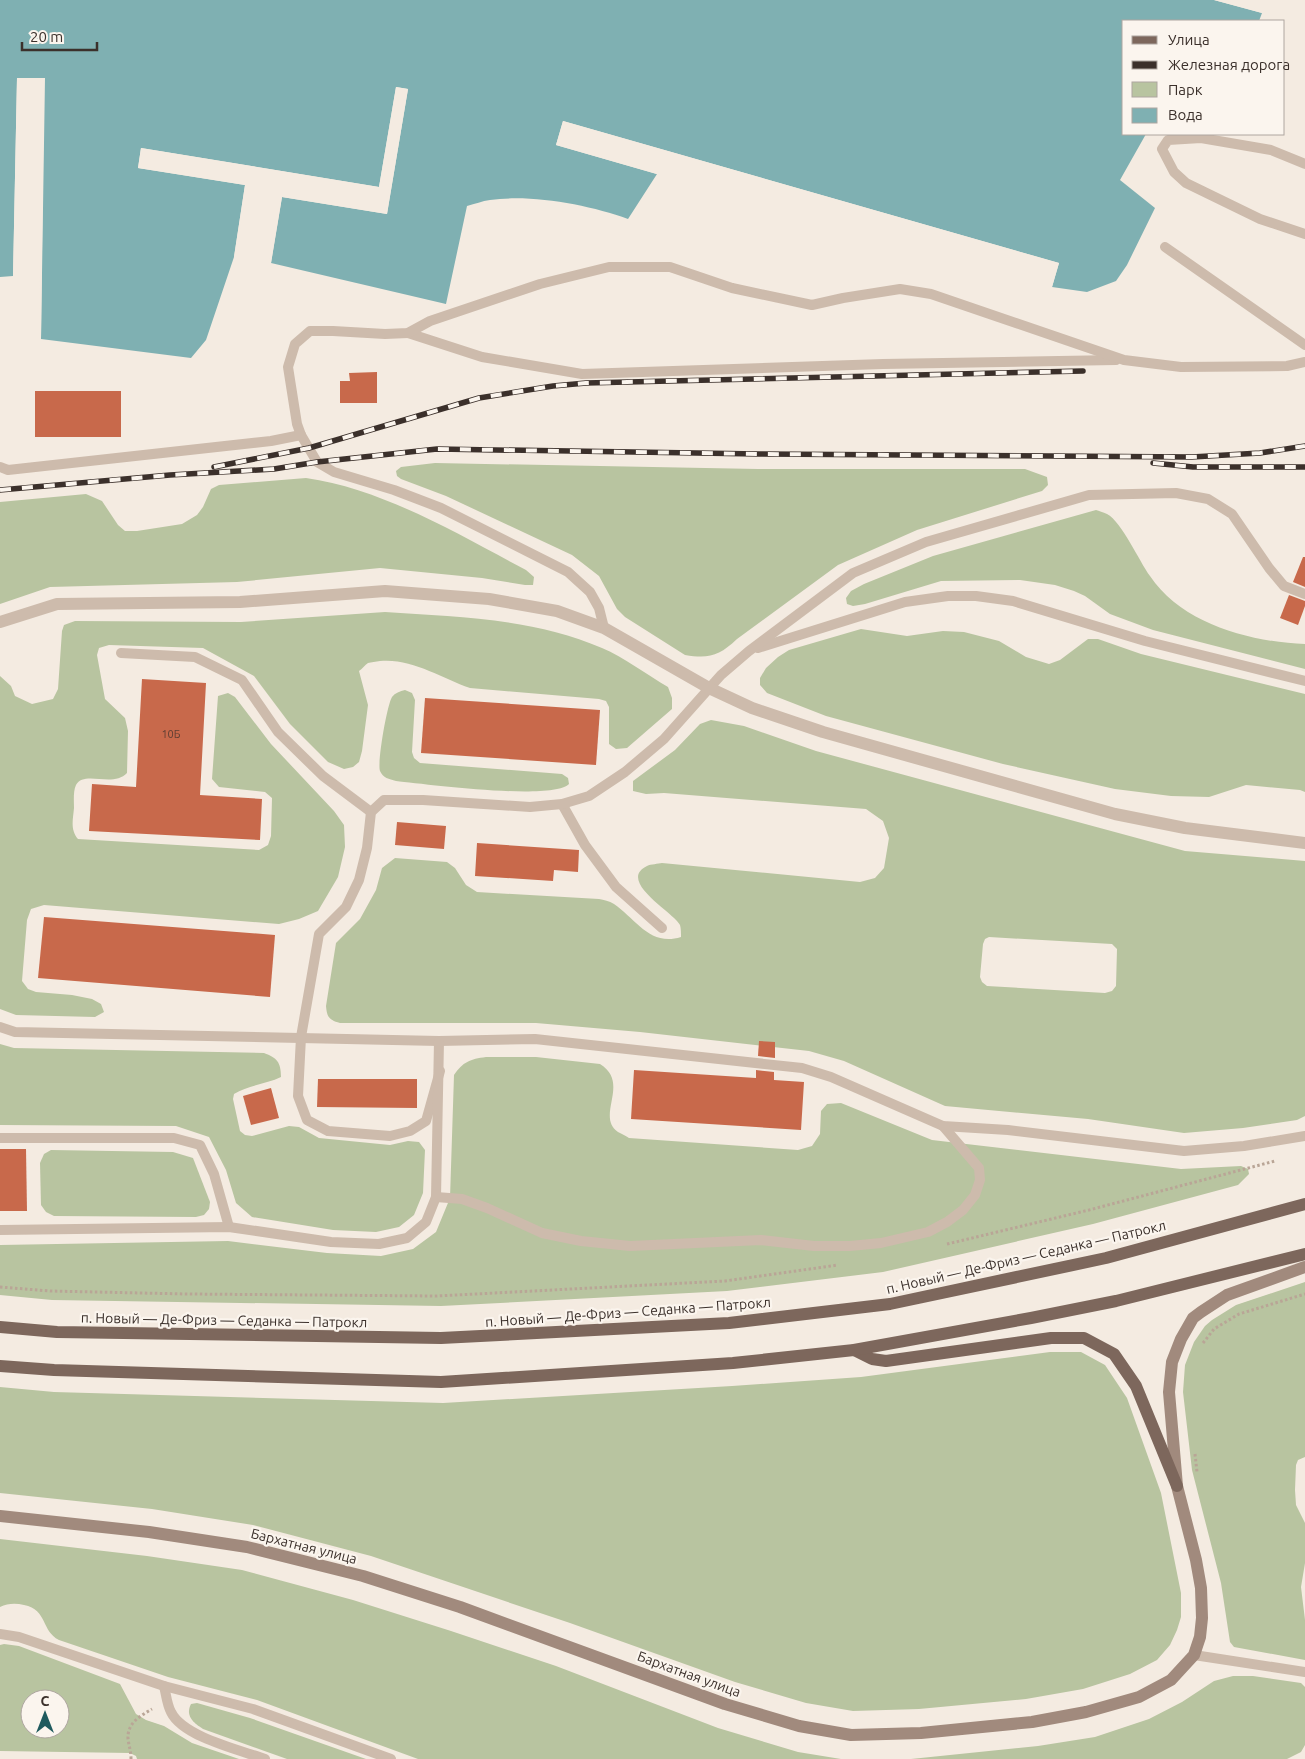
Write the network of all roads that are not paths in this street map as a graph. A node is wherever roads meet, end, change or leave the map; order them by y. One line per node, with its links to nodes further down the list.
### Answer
1 (1305, 164): 2 (lane)
2 (1305, 234)
3 (1165, 247): 5 (lane)
4 (408, 333): 6 (lane); 6 (lane); 8 (lane)
5 (1305, 345)
6 (1124, 360): 7 (lane)
7 (1305, 362)
8 (301, 435): 9 (lane); 12 (lane)
9 (0, 467)
10 (1305, 594): 13 (lane)
11 (0, 622): 12 (street)
12 (604, 628): 16 (street)
13 (749, 651): 15 (lane); 16 (lane)
14 (121, 653): 18 (lane)
15 (1305, 682)
16 (709, 688): 17 (lane); 19 (street)
17 (562, 804): 18 (lane); 20 (lane)
18 (371, 812): 22 (lane)
19 (1305, 843)
20 (662, 928)
21 (0, 1026): 22 (lane)
22 (301, 1037): 23 (lane); 24 (lane)
23 (439, 1041): 24 (lane); 25 (lane)
24 (440, 1071): 28 (lane)
25 (944, 1126): 26 (lane); 28 (lane)
26 (1305, 1136)
27 (0, 1138): 30 (lane)
28 (436, 1197): 30 (lane)
29 (1305, 1204): 34 (main road, п. Новый — Де-Фриз — Седанка — Патрокл)
30 (229, 1226): 31 (lane)
31 (0, 1230)
32 (1305, 1254): 35 (main road)
33 (1305, 1267): 37 (main road, Бархатная улица)
34 (0, 1327)
35 (854, 1350): 36 (main road); 37 (main road)
36 (0, 1366)
37 (1177, 1486): 40 (main road, Бархатная улица)
38 (0, 1516): 40 (main road, Бархатная улица)
39 (0, 1634): 42 (lane)
40 (1194, 1655): 41 (lane)
41 (1305, 1672)
42 (164, 1686): 43 (lane); 44 (lane)
43 (265, 1759)
44 (391, 1759)

